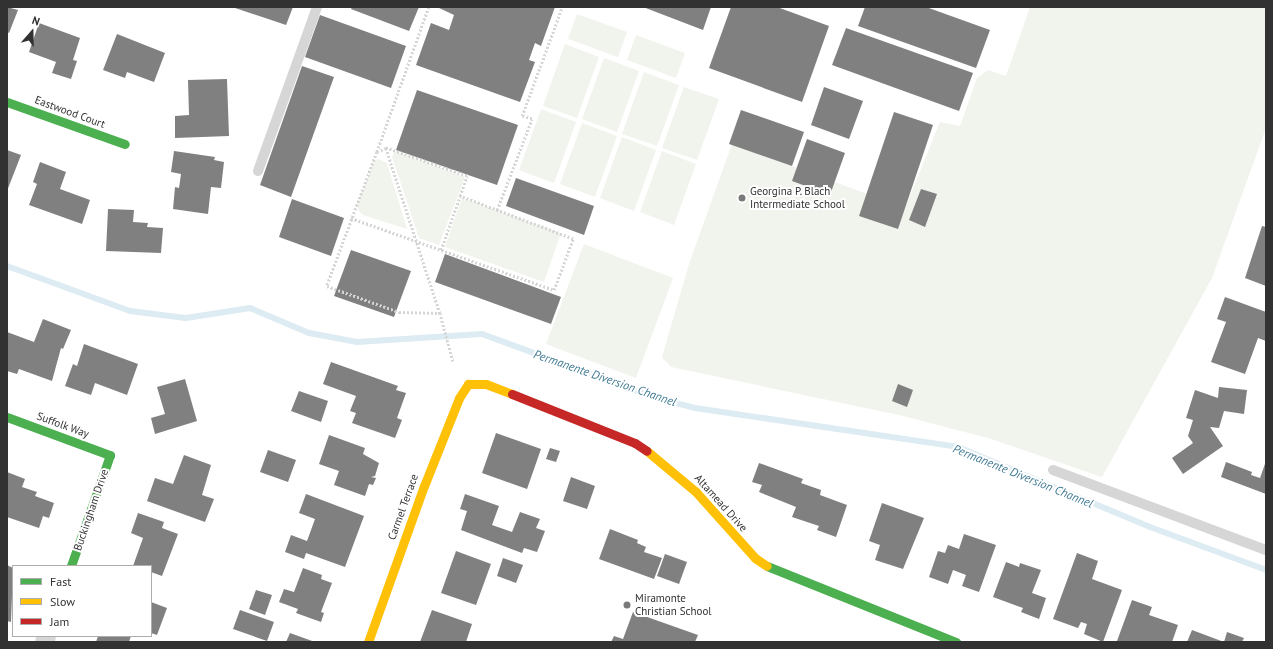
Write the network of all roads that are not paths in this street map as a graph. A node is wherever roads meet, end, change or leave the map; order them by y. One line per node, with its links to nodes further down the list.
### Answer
1 (317, 7): 4 (lane)
2 (7, 102): 3 (street, Eastwood Court)
3 (125, 144)
4 (258, 171)
5 (468, 384): 11 (street, Carmel Terrace); 12 (street, Altamead Drive)
6 (7, 417): 7 (street, Suffolk Way)
7 (110, 455): 10 (street, Buckingham Drive)
8 (1053, 470): 9 (lane)
9 (1266, 550)
10 (71, 565)
11 (368, 642)
12 (956, 642)

